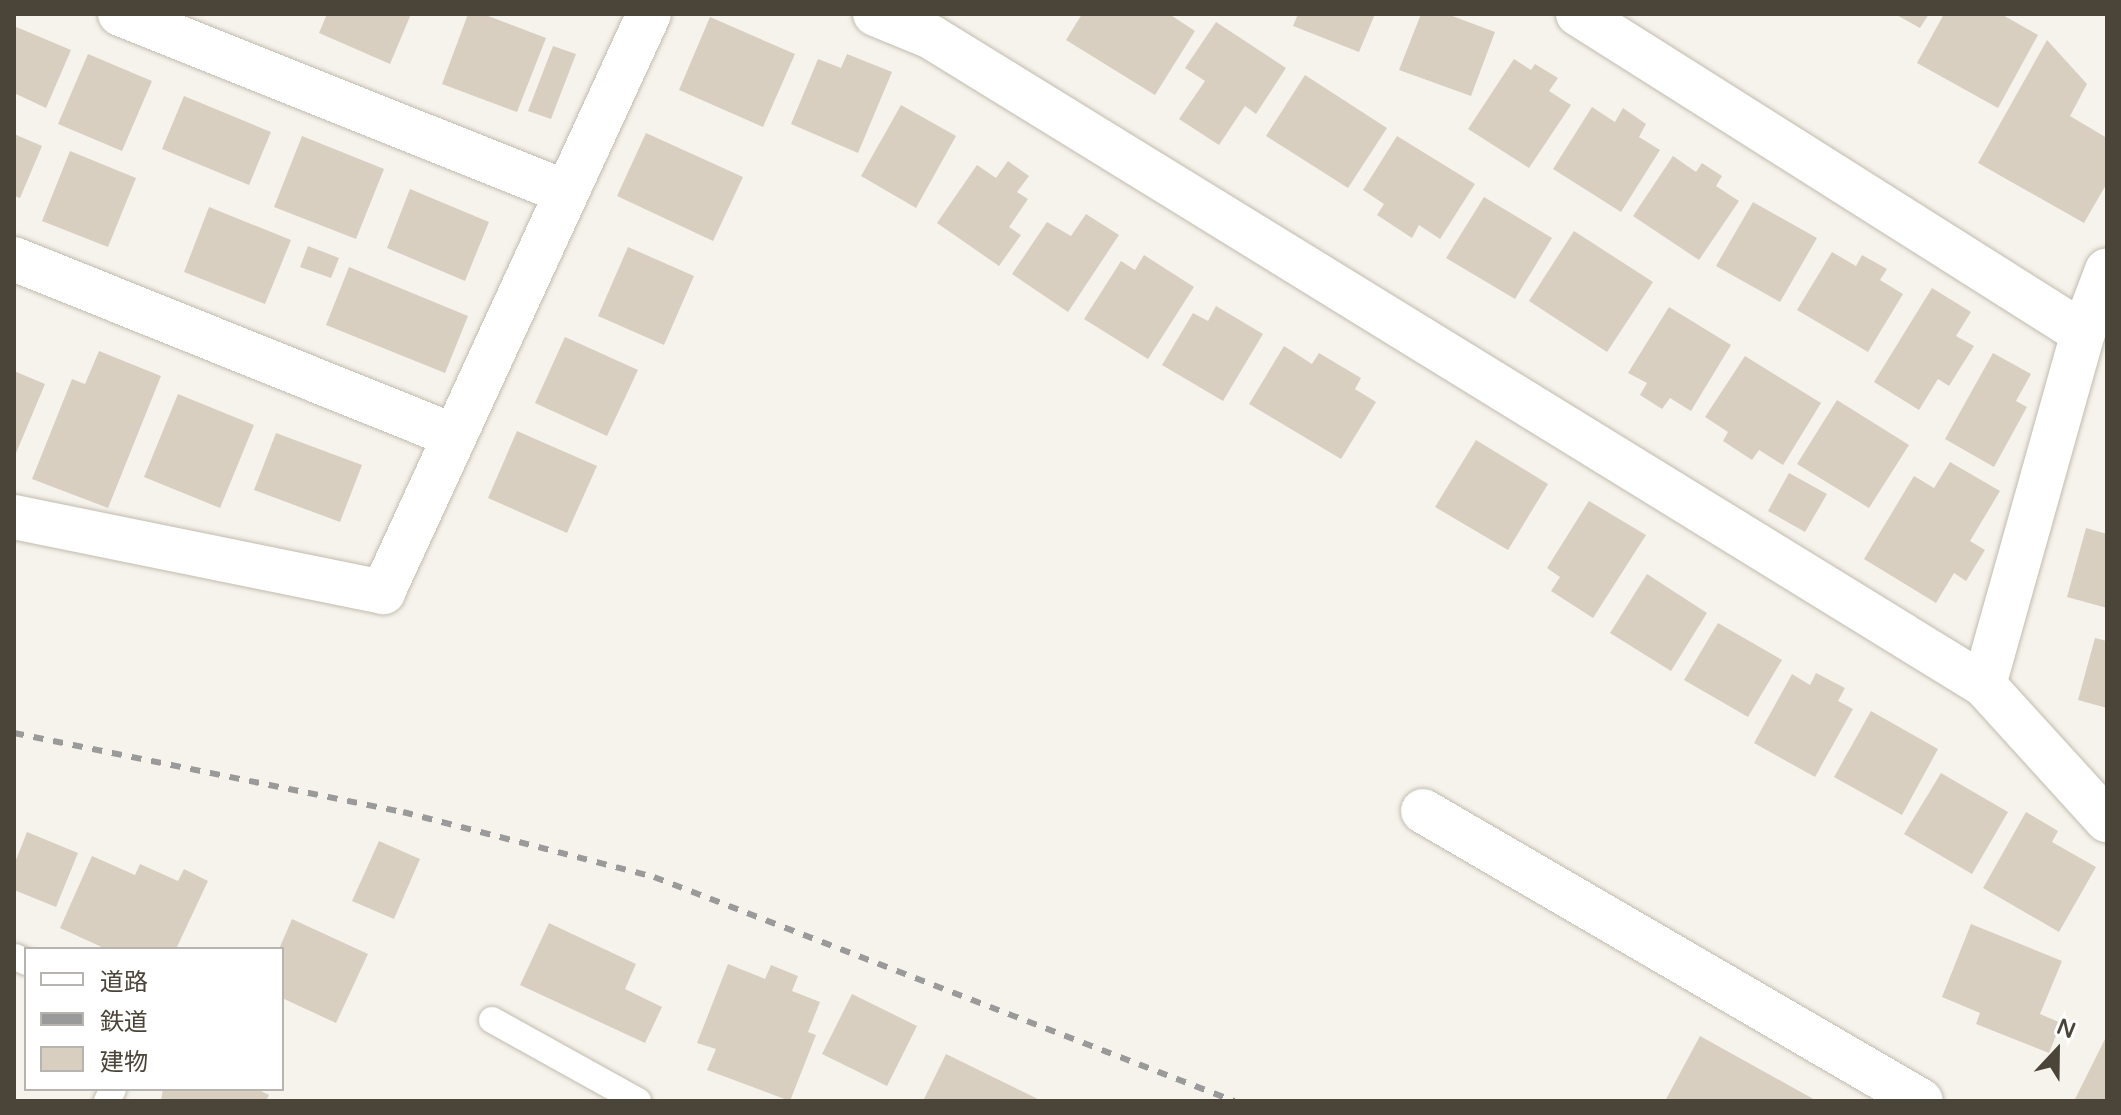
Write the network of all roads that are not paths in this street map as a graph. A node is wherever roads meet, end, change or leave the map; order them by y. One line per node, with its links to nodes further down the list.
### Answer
1 (120, 14): 5 (street)
2 (649, 14): 5 (street)
3 (875, 14): 11 (street)
4 (1578, 14): 8 (street)
5 (565, 192): 9 (street)
6 (14, 259): 9 (street)
7 (2107, 270): 8 (street)
8 (2083, 333): 11 (street)
9 (455, 436): 10 (street)
10 (14, 517)
11 (1984, 685): 13 (street)
12 (1423, 811): 16 (street)
13 (2107, 820)
14 (492, 1020): 15 (lane)
15 (624, 1098)
16 (1921, 1101)

